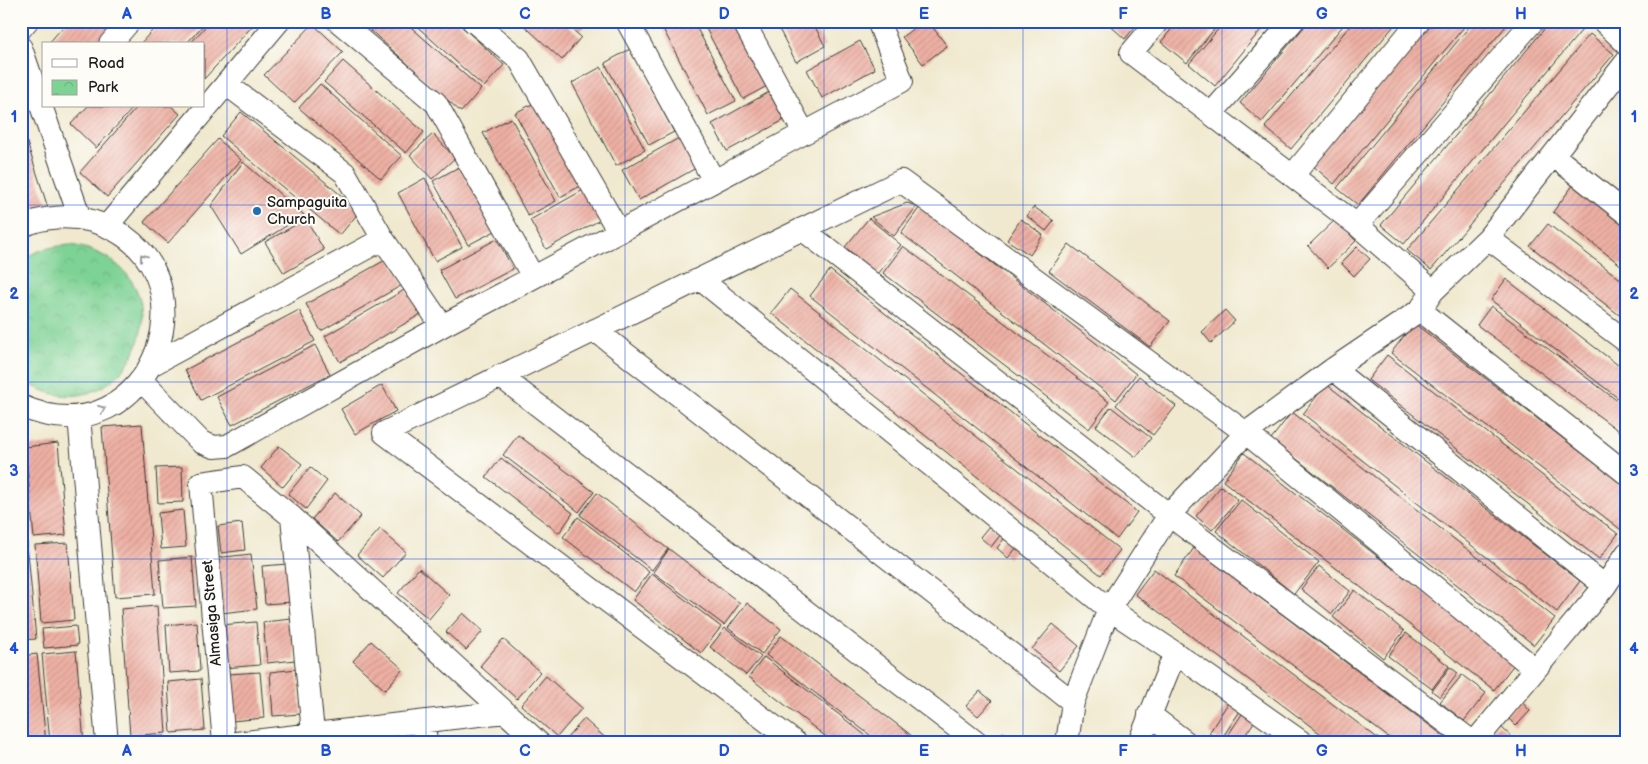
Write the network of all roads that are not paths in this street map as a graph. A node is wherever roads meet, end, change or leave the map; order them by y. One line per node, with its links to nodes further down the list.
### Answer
1 (28, 21): 14 (street)
2 (130, 21): 15 (street)
3 (279, 21): 19 (street)
4 (338, 21): 36 (street)
5 (473, 21): 33 (street)
6 (626, 21): 26 (street)
7 (743, 21): 23 (street)
8 (878, 21): 23 (street)
9 (1158, 21): 22 (street)
10 (1293, 21): 22 (street)
11 (1419, 21): 25 (street)
12 (1533, 21): 29 (street)
13 (1603, 21): 16 (street)
14 (21, 28)
15 (112, 42)
16 (1627, 44)
17 (21, 48): 20 (street)
18 (1627, 61): 24 (street)
19 (226, 84): 30 (street); 35 (street)
20 (42, 95)
21 (50, 113): 28 (street)
22 (1211, 114): 25 (street)
23 (804, 133): 26 (street)
24 (1554, 156): 27 (street); 34 (street)
25 (1293, 175): 29 (street)
26 (714, 182): 33 (street)
27 (1627, 214)
28 (80, 218): 30 (street); 31 (street)
29 (1357, 224): 38 (street)
30 (107, 226): 44 (street, one-way to 30)
31 (21, 227)
32 (802, 229): 37 (street); 48 (street); 50 (street)
33 (619, 232): 36 (street)
34 (1488, 238): 38 (street); 42 (street)
35 (383, 239): 40 (street); 44 (street)
36 (533, 277): 40 (street)
37 (700, 279): 41 (street); 54 (street)
38 (1433, 291): 39 (street)
39 (1420, 310): 43 (street); 49 (street)
40 (442, 326): 44 (street)
41 (595, 330): 45 (street); 57 (street)
42 (1627, 342)
43 (1333, 369): 48 (street); 53 (street)
44 (148, 372): 47 (street, one-way to 44)
45 (500, 376): 66 (street); 67 (street)
46 (21, 406): 47 (street)
47 (79, 416): 62 (street)
48 (1246, 433): 50 (street); 56 (street)
49 (1627, 474)
50 (1169, 515): 54 (street); 72 (street)
51 (292, 517): 58 (street); 61 (street); 63 (street, Almasiga Street)
52 (1627, 553): 53 (street)
53 (1604, 586): 56 (street)
54 (1109, 609): 55 (street); 57 (street)
55 (1175, 652): 59 (street); 71 (street)
56 (1535, 670): 72 (street)
57 (1073, 702): 68 (street)
58 (506, 712): 60 (street); 65 (street)
59 (1149, 714): 69 (street); 70 (street)
60 (425, 732): 61 (street)
61 (314, 738): 64 (street)
62 (107, 743)
63 (224, 743)
64 (236, 743)
65 (539, 743)
66 (796, 743)
67 (977, 743)
68 (1067, 743)
69 (1139, 743)
70 (1187, 743)
71 (1303, 743)
72 (1474, 743)

